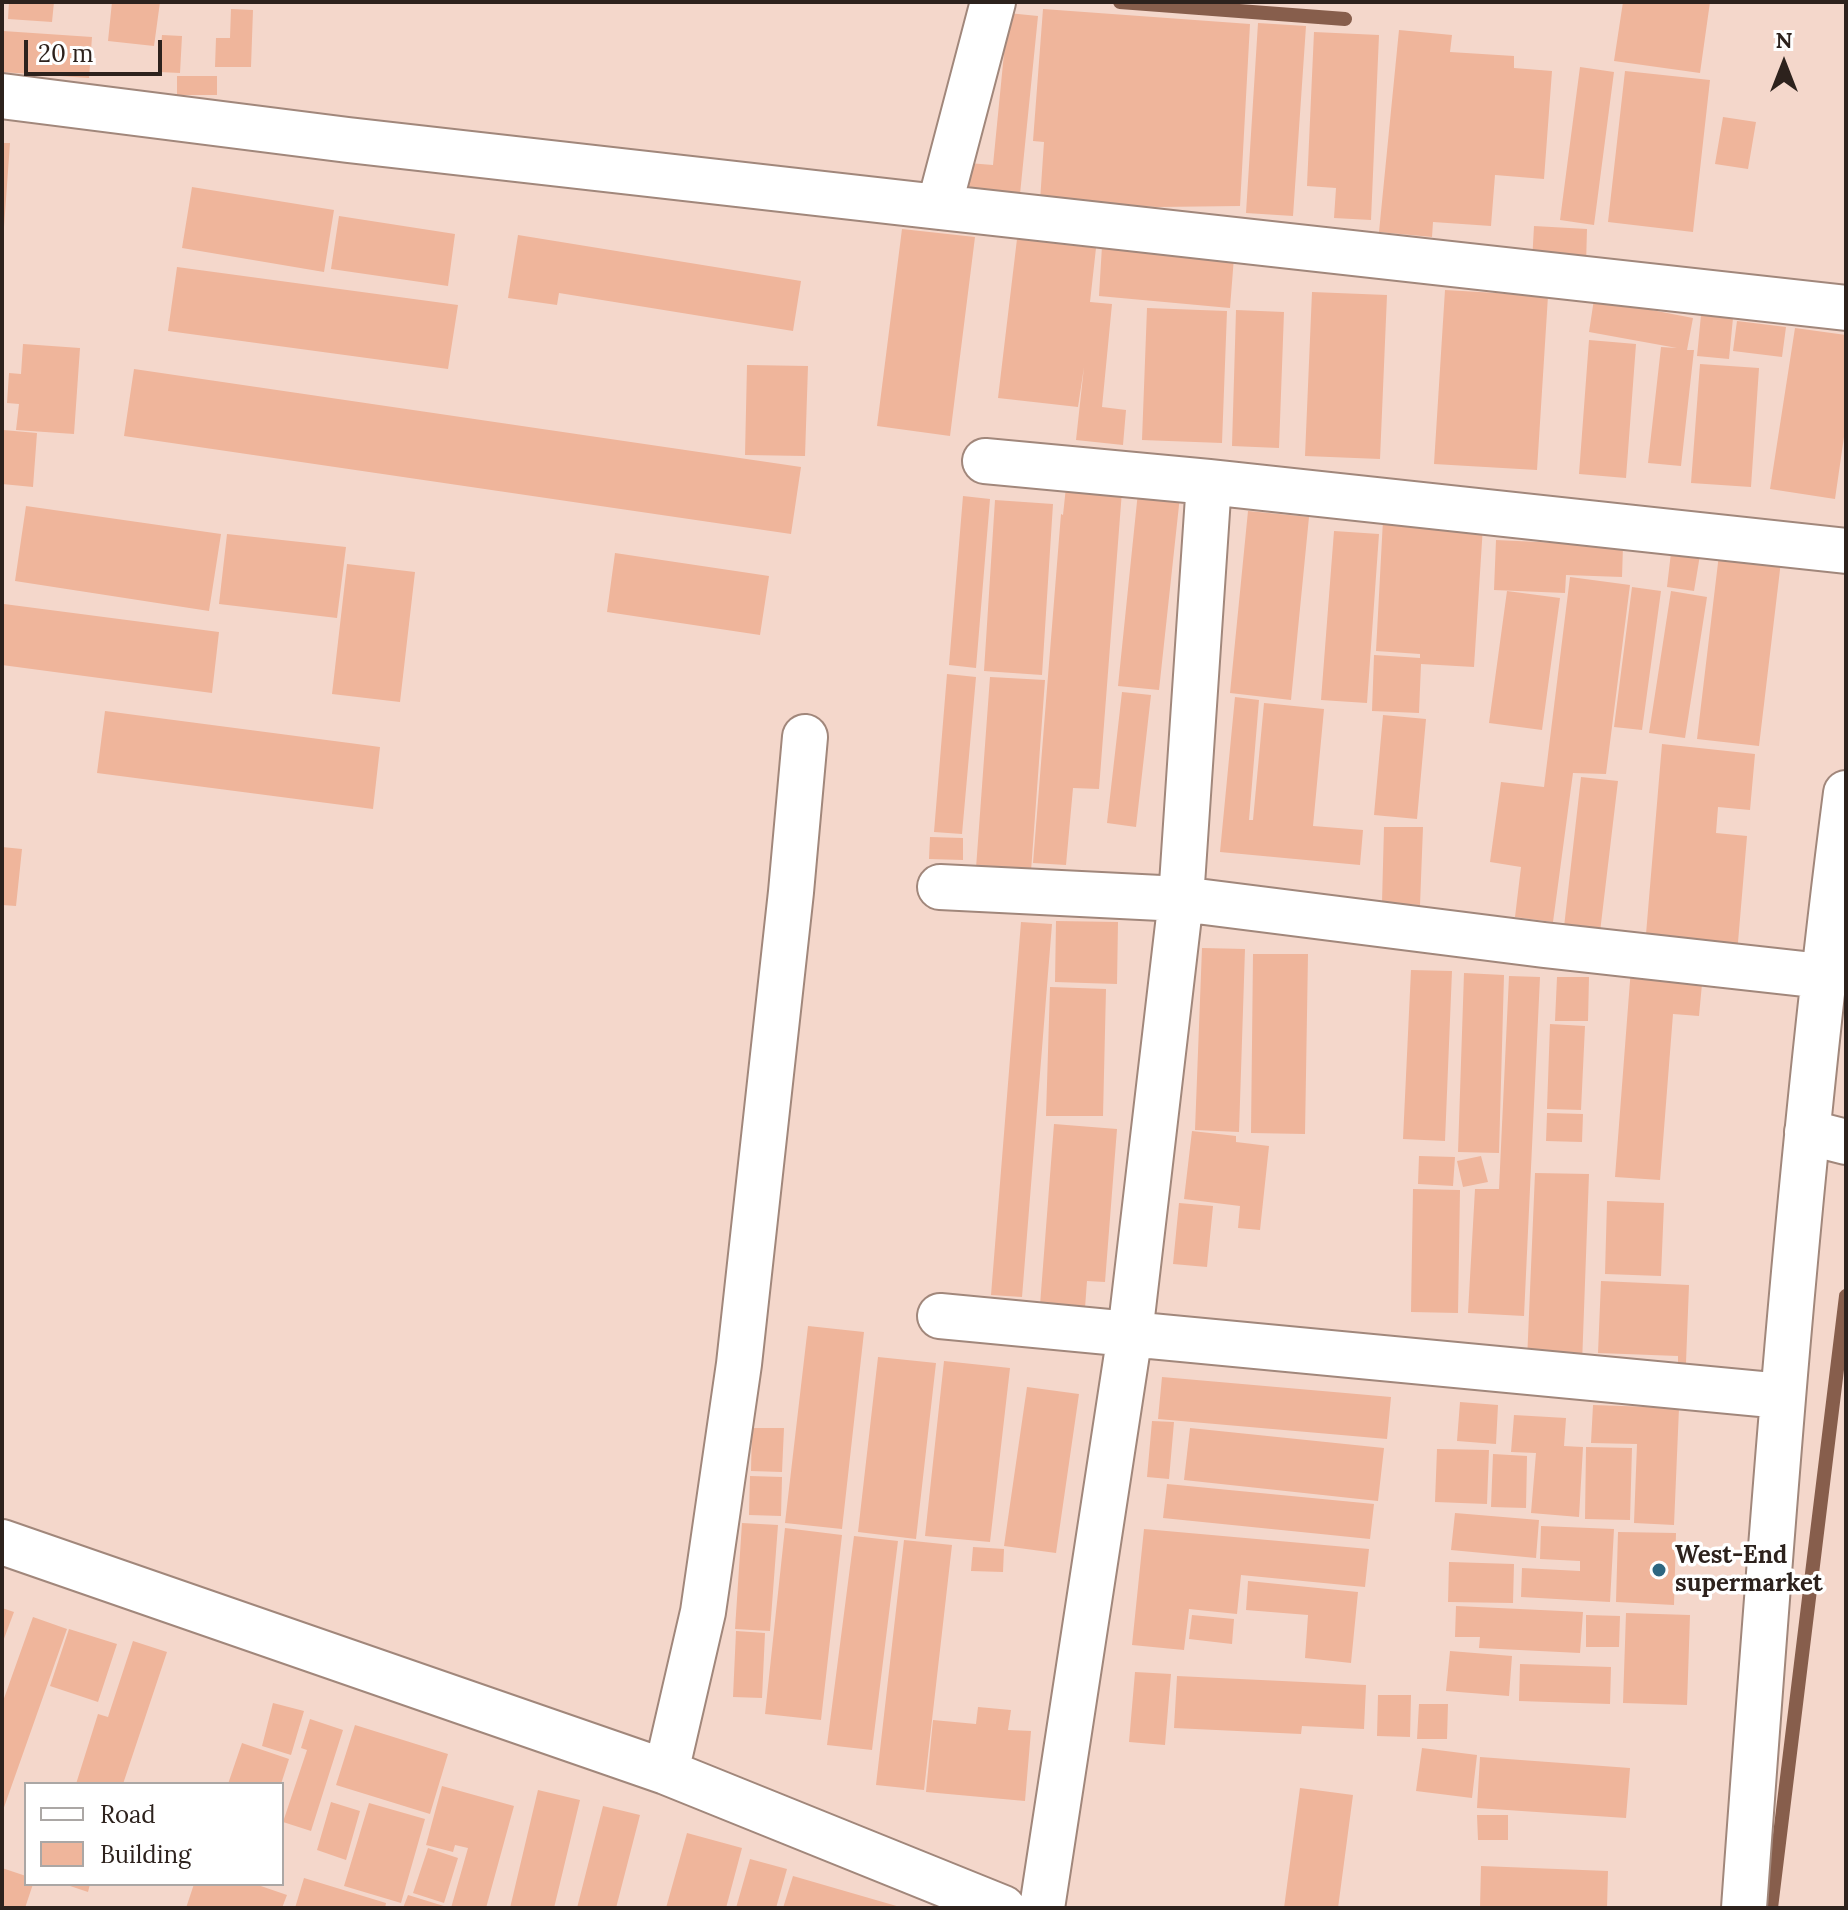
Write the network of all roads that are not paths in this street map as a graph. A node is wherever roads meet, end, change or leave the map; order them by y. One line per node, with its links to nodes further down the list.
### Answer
1 (993, 2): 3 (street)
2 (2, 96): 3 (street)
3 (939, 207): 4 (street)
4 (1846, 308)
5 (985, 461): 6 (street)
6 (1209, 482): 7 (street); 11 (street)
7 (1846, 551)
8 (805, 737): 18 (street)
9 (1846, 793): 12 (street)
10 (940, 887): 11 (street)
11 (1181, 899): 12 (street); 15 (street)
12 (1822, 976): 13 (street)
13 (1826, 1137): 16 (street)
14 (940, 1316): 15 (street)
15 (1130, 1334): 16 (street); 20 (street)
16 (1782, 1396): 21 (street)
17 (2, 1542): 18 (street)
18 (666, 1772): 19 (street)
19 (1003, 1908)
20 (1042, 1908)
21 (1744, 1908)

